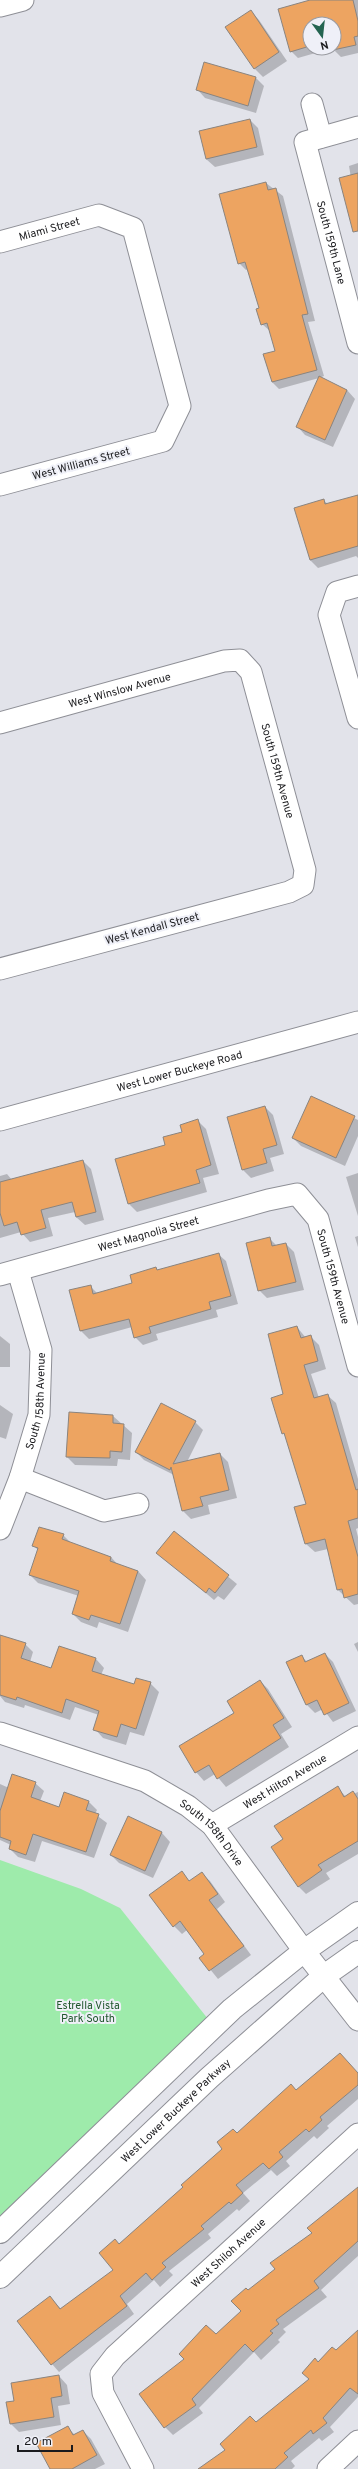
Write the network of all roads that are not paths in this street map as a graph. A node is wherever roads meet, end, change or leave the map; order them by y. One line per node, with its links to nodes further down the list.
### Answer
1 (23, 0): 2 (street)
2 (0, 6)
3 (312, 104): 5 (street, South 159th Lane)
4 (358, 127): 5 (street)
5 (313, 139): 7 (street, South 159th Lane)
6 (0, 242): 8 (street, Miami Street)
7 (358, 343)
8 (163, 441): 9 (street, West Williams Street)
9 (0, 485)
10 (358, 586): 12 (street)
11 (240, 660): 13 (street, West Winslow Avenue); 14 (street, South 159th Avenue)
12 (358, 718)
13 (0, 723)
14 (303, 885): 15 (street, West Kendall Street)
15 (0, 969)
16 (358, 1022): 17 (street, West Lower Buckeye Road)
17 (0, 1120)
18 (298, 1194): 19 (street, West Magnolia Street); 20 (street, South 159th Avenue)
19 (9, 1273): 21 (street, South 158th Avenue)
20 (358, 1366)
21 (20, 1478): 22 (street); 23 (street, South 158th Avenue)
22 (138, 1504)
23 (0, 1529)
24 (0, 1733): 26 (street, South 158th Drive)
25 (358, 1737): 26 (street, West Hilton Avenue)
26 (212, 1826): 28 (street, South 158th Drive)
27 (358, 1913): 28 (main road)
28 (304, 1951): 30 (street, South 158th Drive); 33 (main road)
29 (358, 1952): 30 (main road, West Lower Buckeye Parkway)
30 (324, 1976): 31 (street, South 158th Drive); 34 (main road, West Lower Buckeye Parkway)
31 (358, 2020)
32 (358, 2134): 36 (street, West Shiloh Avenue)
33 (0, 2232)
34 (0, 2277)
35 (358, 2441): 37 (street)
36 (143, 2469)
37 (328, 2469)

